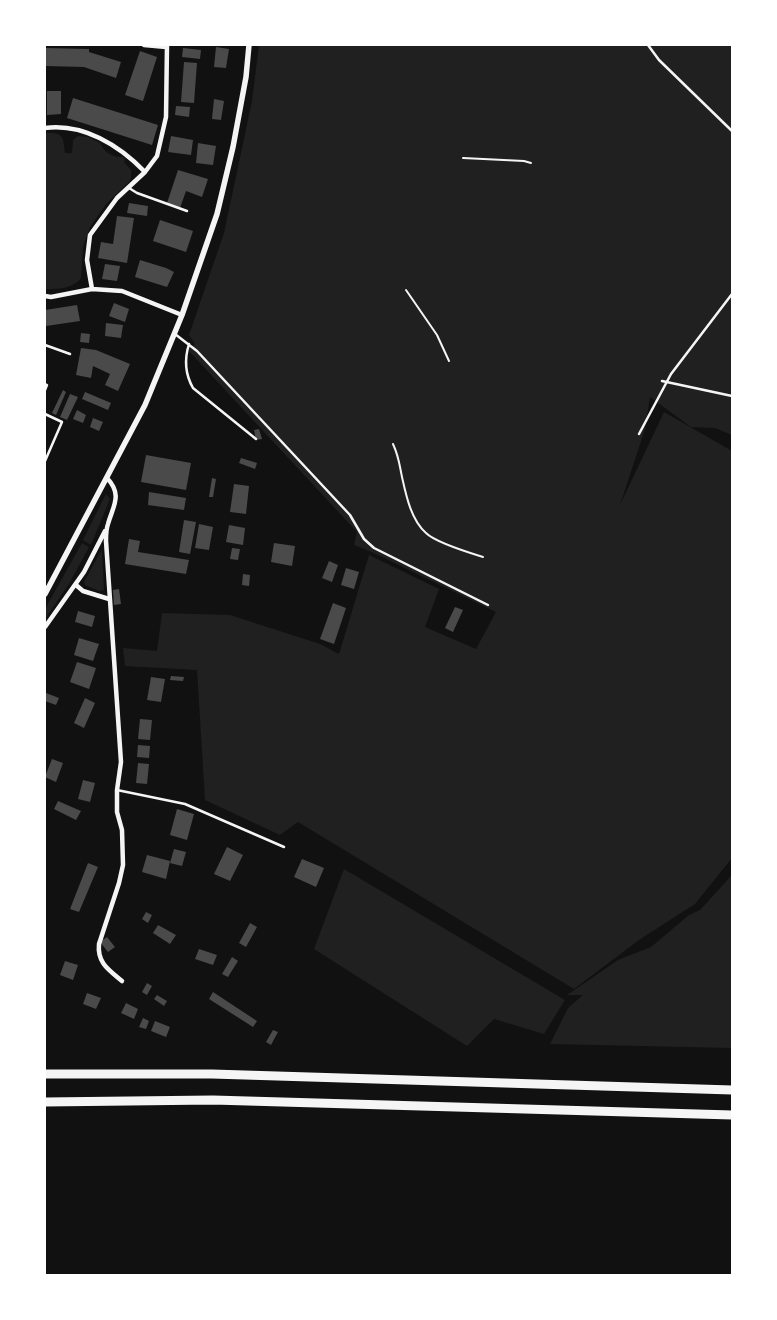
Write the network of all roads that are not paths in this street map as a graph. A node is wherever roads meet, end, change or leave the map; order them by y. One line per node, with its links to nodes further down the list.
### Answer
1 (144, 45): 4 (street)
2 (249, 45): 13 (street)
3 (648, 45): 6 (lane)
4 (166, 46): 7 (street)
5 (45, 128): 7 (street)
6 (732, 131)
7 (145, 172): 8 (street)
8 (127, 187): 9 (lane); 10 (street)
9 (187, 211)
10 (92, 289): 12 (street); 13 (street)
11 (732, 294): 19 (lane)
12 (45, 296)
13 (182, 315): 14 (street)
14 (175, 334): 15 (lane); 27 (street)
15 (189, 344): 25 (lane); 32 (lane)
16 (45, 345): 17 (lane)
17 (70, 354)
18 (662, 381): 19 (lane)
19 (667, 382): 22 (lane); 24 (lane)
20 (45, 384): 21 (lane)
21 (45, 390)
22 (732, 396)
23 (45, 414): 26 (lane)
24 (639, 434)
25 (256, 439)
26 (45, 461)
27 (107, 478): 28 (street); 30 (street)
28 (107, 526): 29 (street); 31 (street)
29 (76, 585): 31 (street); 33 (street)
30 (45, 594)
31 (109, 599): 34 (street)
32 (488, 605)
33 (45, 627)
34 (117, 790): 35 (lane); 36 (street)
35 (284, 848)
36 (122, 981)
37 (45, 1074): 38 (highway)
38 (732, 1090)
39 (45, 1102): 40 (highway)
40 (732, 1115)

